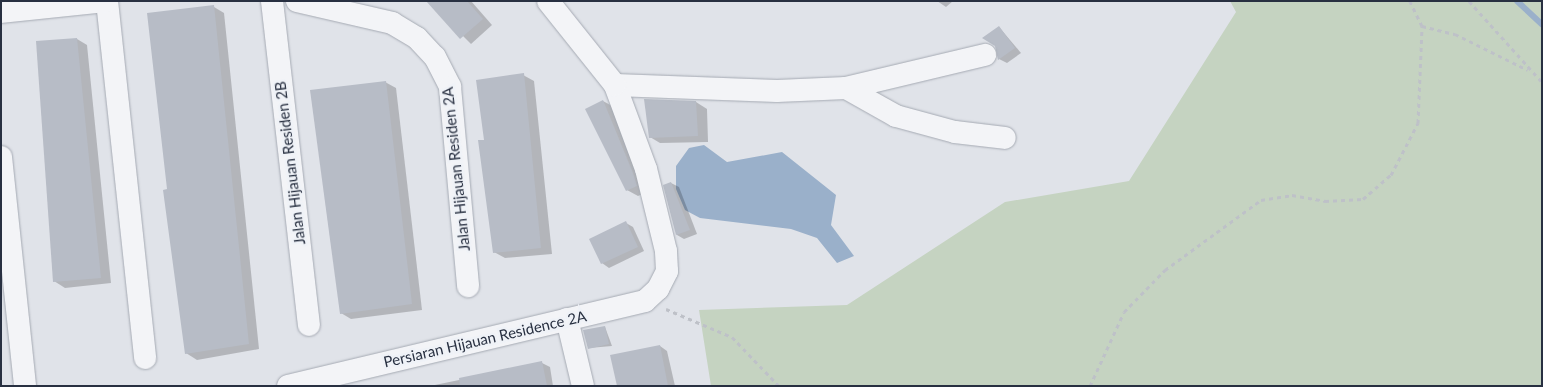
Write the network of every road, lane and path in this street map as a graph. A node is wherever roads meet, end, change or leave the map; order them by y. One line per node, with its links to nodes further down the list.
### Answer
1 (106, 1): 7 (street); 20 (street)
2 (272, 1): 19 (street, Jalan Hijauan Residen 2B)
3 (297, 1): 16 (street, Jalan Hijauan Residen 2A)
4 (548, 1): 12 (street)
5 (1410, 1): 8 (path)
6 (1468, 1): 10 (path)
7 (1, 12)
8 (1422, 26): 10 (path); 25 (path)
9 (985, 55): 13 (street)
10 (1528, 70): 11 (path)
11 (1542, 82)
12 (615, 84): 13 (street); 17 (street)
13 (846, 88): 14 (street)
14 (1005, 138)
15 (1, 157): 21 (street)
16 (468, 286)
17 (645, 301): 18 (street, Persiaran Hijauan Residence 2A); 24 (path)
18 (567, 319): 22 (street, Persiaran Hijauan Residence 2A); 23 (street)
19 (309, 326)
20 (145, 358)
21 (25, 386)
22 (288, 386)
23 (583, 386)
24 (779, 386)
25 (1090, 386)

